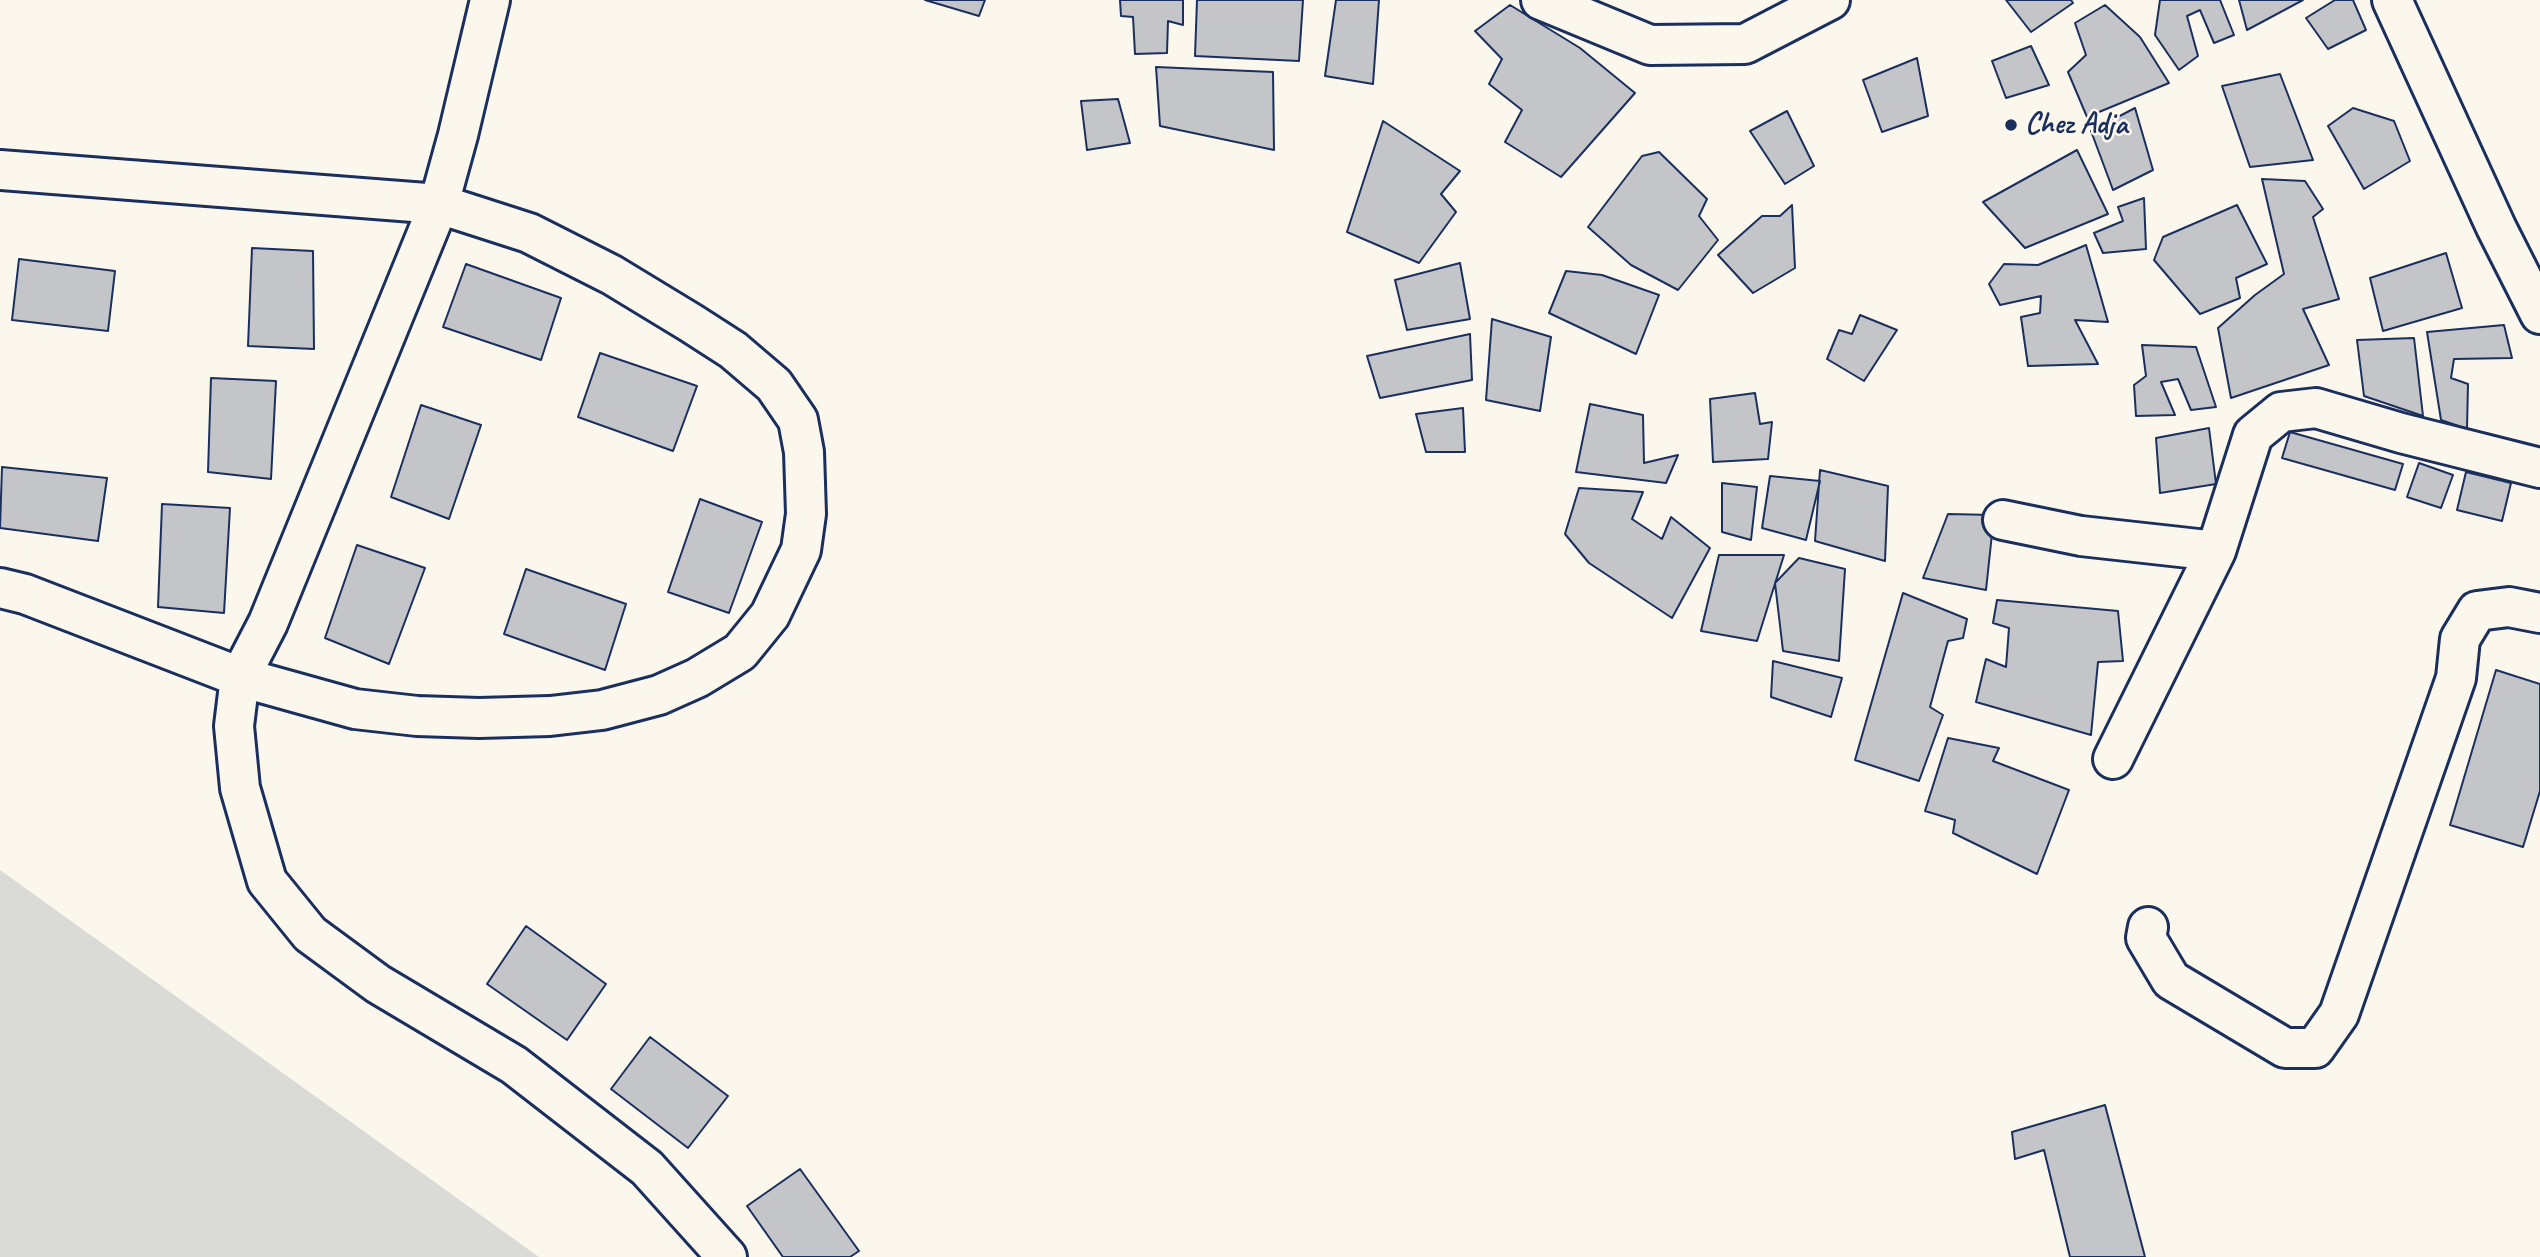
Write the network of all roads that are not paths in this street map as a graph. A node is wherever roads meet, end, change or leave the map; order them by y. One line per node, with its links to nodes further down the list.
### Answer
1 (491, 0): 6 (street)
2 (1541, 0): 3 (street)
3 (1830, 0)
4 (2392, 0): 7 (street)
5 (0, 170): 6 (street)
6 (439, 204): 13 (street); 13 (street)
7 (2540, 314)
8 (2540, 468): 10 (street)
9 (2003, 520): 10 (street)
10 (2216, 551): 14 (street)
11 (0, 588): 13 (street)
12 (2540, 613): 15 (street)
13 (240, 677): 16 (street)
14 (2113, 760)
15 (2148, 927)
16 (727, 1257)

